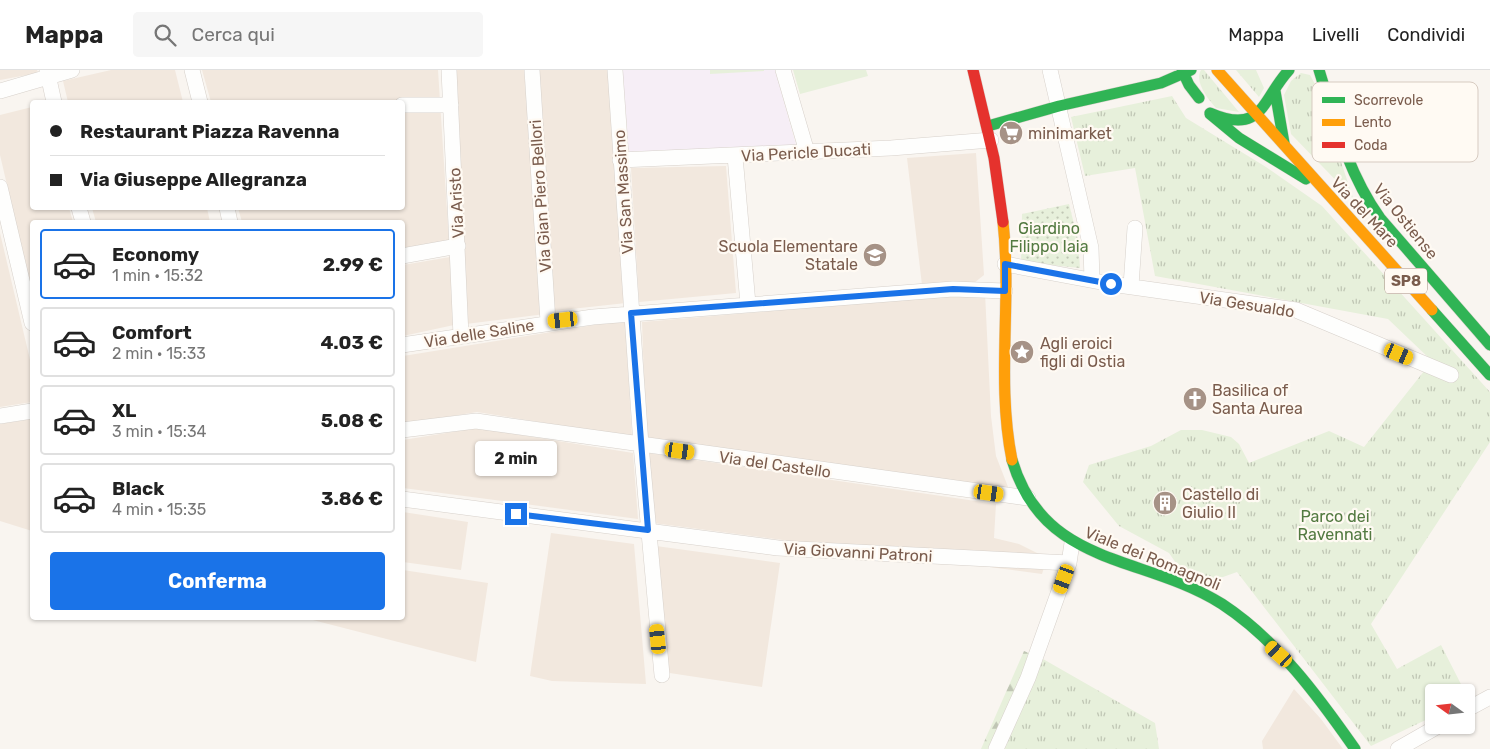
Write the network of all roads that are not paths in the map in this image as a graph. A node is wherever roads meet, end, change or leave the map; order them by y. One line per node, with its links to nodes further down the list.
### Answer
1 (72, 70): 14 (street)
2 (192, 70): 22 (street)
3 (448, 70): 24 (street, Via Aristo)
4 (532, 70): 46 (street, Via Gian Piero Bellori)
5 (615, 70): 32 (street, Via San Massimo)
6 (783, 70): 30 (street)
7 (973, 70): 28 (main road, Viale dei Romagnoli)
8 (1050, 70): 25 (street)
9 (1196, 70): 20 (main road)
10 (1217, 70): 27 (main road, Via del Mare / SP8)
11 (1288, 70): 19 (main road)
12 (1319, 70): 16 (main road, Via Ostiense)
13 (1186, 71): 17 (main road); 20 (main road)
14 (47, 73): 18 (street); 21 (street)
15 (1269, 75): 19 (main road)
16 (1323, 82)
17 (1161, 83): 20 (main road); 25 (main road)
18 (0, 91)
19 (1275, 91): 27 (main road); 29 (main road)
20 (1199, 98): 26 (main road)
21 (54, 100)
22 (200, 100)
23 (405, 105): 24 (street)
24 (451, 106): 37 (street, Via Aristo)
25 (1059, 106): 28 (main road); 40 (street)
26 (1210, 114): 27 (main road); 35 (main road)
27 (1257, 114): 29 (main road, Via del Mare / SP8)
28 (989, 133): 30 (street, Via Pericle Ducati); 39 (main road, Viale dei Romagnoli)
29 (1284, 143): 35 (main road, Via del Mare / SP8)
30 (807, 152): 31 (street, Via Pericle Ducati)
31 (735, 156): 32 (street, Via Pericle Ducati); 43 (street)
32 (620, 160): 44 (street, Via San Massimo)
33 (1348, 162): 49 (main road, Via Ostiense)
34 (0, 187): 45 (street)
35 (1320, 188): 51 (main road, Via del Mare / SP8)
36 (1135, 228): 41 (street)
37 (458, 246): 38 (street); 47 (street, Via Aristo)
38 (405, 255)
39 (1005, 264): 40 (street, Via Gesualdo); 42 (main road, Viale dei Romagnoli)
40 (1092, 280): 41 (street, Via Gesualdo)
41 (1131, 286): 50 (street, Via Gesualdo)
42 (1005, 291): 43 (street, Via delle Saline); 56 (main road, Viale dei Romagnoli)
43 (748, 304): 44 (street, Via delle Saline)
44 (631, 313): 46 (street, Via delle Saline); 55 (street, Via San Massimo)
45 (30, 314)
46 (548, 322): 47 (street, Via delle Saline)
47 (461, 336): 48 (street, Via delle Saline)
48 (405, 345)
49 (1490, 346)
50 (1451, 375)
51 (1490, 375)
52 (30, 411): 53 (street)
53 (0, 416)
54 (405, 430): 55 (street, Via del Castello)
55 (641, 445): 56 (street, Via del Castello); 58 (street, Via San Massimo)
56 (1028, 498): 59 (main road, Viale dei Romagnoli)
57 (405, 499): 58 (street, Via Giovanni Patroni)
58 (648, 530): 60 (street, Via Giovanni Patroni); 61 (street, Via San Massimo)
59 (1072, 543): 60 (street); 66 (main road, Viale dei Romagnoli)
60 (1069, 563): 65 (street)
61 (662, 675)
62 (1490, 697): 63 (street)
63 (1475, 705)
64 (1425, 734): 67 (street)
65 (996, 749)
66 (1355, 749)
67 (1398, 749)

